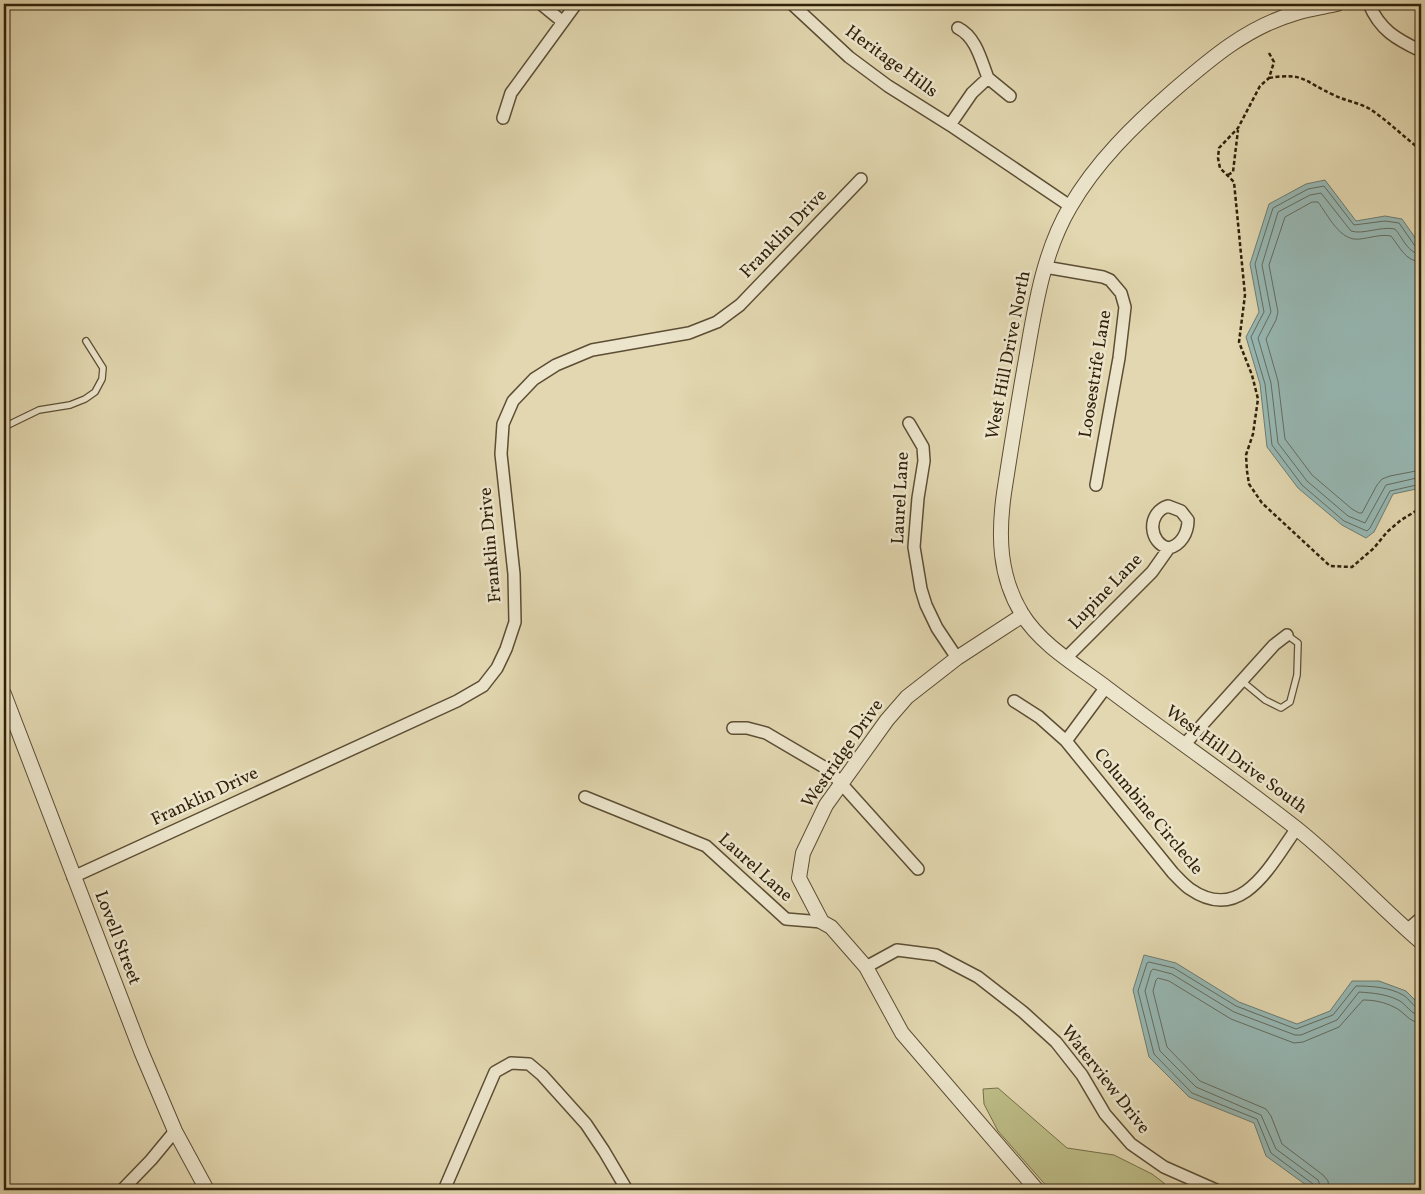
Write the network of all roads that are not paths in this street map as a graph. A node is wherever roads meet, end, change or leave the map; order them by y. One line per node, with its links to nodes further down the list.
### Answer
1 (541, 4): 6 (street)
2 (576, 4): 6 (street)
3 (792, 4): 12 (street, Heritage Hills)
4 (1337, 4): 14 (street, West Hill Drive North)
5 (1368, 4): 8 (street)
6 (563, 22): 11 (street)
7 (958, 28): 9 (street)
8 (1421, 51)
9 (988, 78): 10 (street); 12 (street)
10 (1010, 96)
11 (503, 118)
12 (950, 126): 14 (street, Heritage Hills)
13 (861, 179): 36 (street, Franklin Drive)
14 (1070, 206): 15 (street, West Hill Drive North)
15 (1045, 267): 19 (street, Loosestrife Lane); 21 (street, West Hill Drive North)
16 (86, 341): 18 (lane)
17 (909, 423): 23 (street, Laurel Lane)
18 (4, 427)
19 (1096, 485)
20 (1169, 548): 24 (street, Lupine Lane)
21 (1023, 615): 23 (street, Westridge Drive); 24 (street, West Hill Drive South)
22 (1287, 635): 25 (street); 25 (lane)
23 (957, 658): 32 (street, Westridge Drive)
24 (1066, 658): 26 (street, West Hill Drive South)
25 (1241, 681): 31 (street)
26 (1106, 687): 30 (street); 31 (street, West Hill Drive South)
27 (4, 694): 36 (street, Lovell Street)
28 (1014, 700): 30 (street, Columbine Circlecle)
29 (732, 728): 32 (street)
30 (1066, 741): 34 (street, Columbine Circlecle)
31 (1184, 745): 34 (street, West Hill Drive South)
32 (842, 784): 35 (street); 38 (street, Westridge Drive)
33 (584, 797): 38 (street, Laurel Lane)
34 (1297, 828): 39 (street, West Hill Drive South)
35 (918, 869)
36 (73, 877): 42 (street, Lovell Street)
37 (1421, 918): 39 (street)
38 (822, 922): 41 (street, Westridge Drive)
39 (1407, 930): 40 (street, West Hill Drive South)
40 (1421, 942)
41 (866, 967): 47 (street, Westridge Drive); 48 (street, Waterview Drive)
42 (175, 1131): 43 (street); 44 (street, Lovell Street)
43 (122, 1190)
44 (207, 1190)
45 (444, 1190): 46 (street)
46 (627, 1190)
47 (1037, 1190)
48 (1216, 1190)

